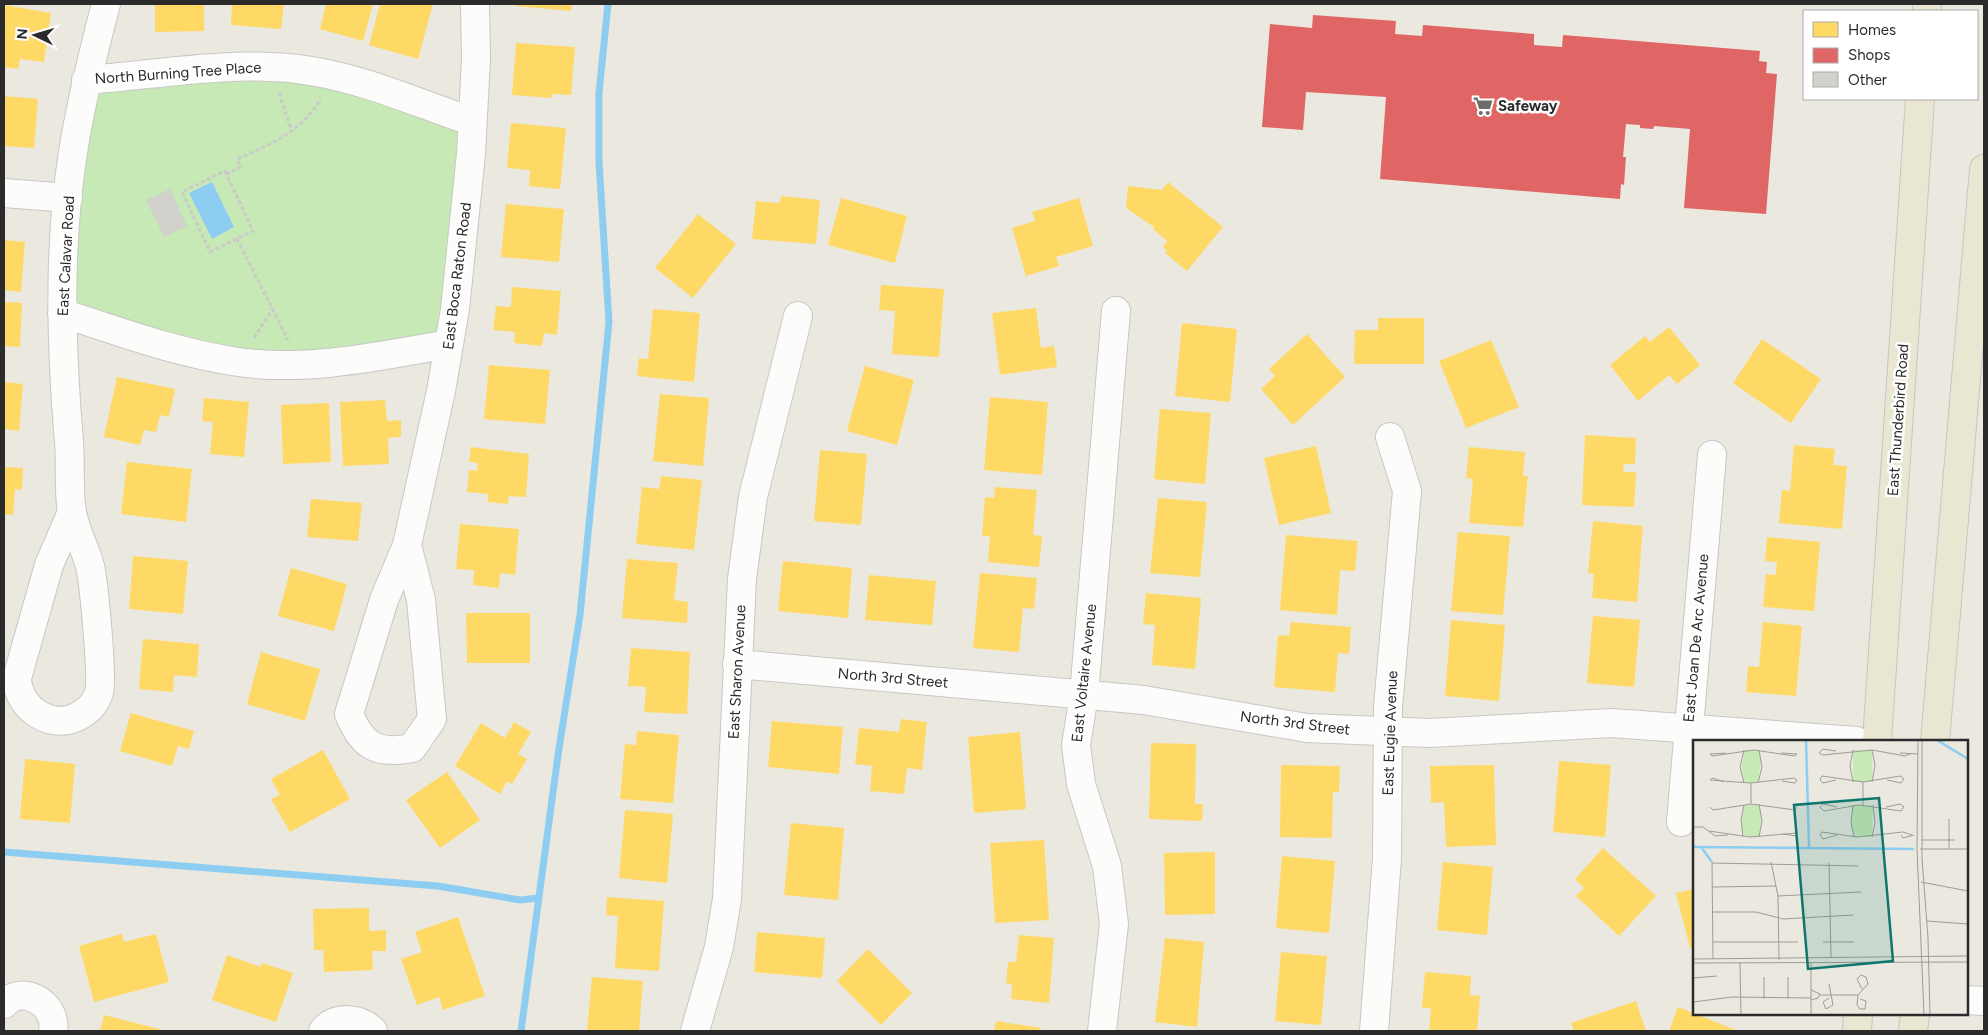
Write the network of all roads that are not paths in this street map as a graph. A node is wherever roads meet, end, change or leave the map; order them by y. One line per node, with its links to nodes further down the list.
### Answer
1 (106, 4): 3 (street, East Calavar Road)
2 (475, 4): 5 (street, East Boca Raton Road)
3 (86, 80): 5 (street, North Burning Tree Place); 8 (street, East Calavar Road)
4 (1920, 100): 22 (main road, East Thunderbird Road)
5 (471, 121): 12 (street, East Boca Raton Road)
6 (1984, 168): 23 (main road)
7 (4, 193): 8 (street)
8 (68, 198): 10 (street, East Calavar Road)
9 (1116, 311): 18 (street, East Voltaire Avenue)
10 (62, 313): 12 (street); 15 (street, East Calavar Road)
11 (798, 316): 17 (street, East Sharon Avenue)
12 (449, 344): 16 (street, East Boca Raton Road)
13 (1390, 438): 20 (street, East Eugie Avenue)
14 (1712, 455): 19 (street, East Joan De Arc Avenue)
15 (72, 512): 15 (street, East Calavar Road)
16 (407, 545): 16 (street, East Boca Raton Road)
17 (737, 664): 18 (street, North 3rd Street); 33 (street, East Sharon Avenue)
18 (1084, 694): 20 (street, North 3rd Street); 34 (street, East Voltaire Avenue)
19 (1689, 728): 20 (street, North 3rd Street); 21 (street, North 3rd Street); 24 (street, East Joan De Arc Avenue)
20 (1388, 732): 35 (street, East Eugie Avenue)
21 (1843, 740)
22 (1877, 740)
23 (1935, 740)
24 (1681, 822)
25 (1968, 1000): 26 (street)
26 (1984, 1001)
27 (4, 1004): 30 (street)
28 (1858, 1015): 36 (main road)
29 (1915, 1015): 37 (main road)
30 (53, 1031)
31 (323, 1031): 32 (street)
32 (373, 1031)
33 (695, 1031)
34 (1102, 1031)
35 (1374, 1031)
36 (1857, 1031)
37 (1913, 1031)

